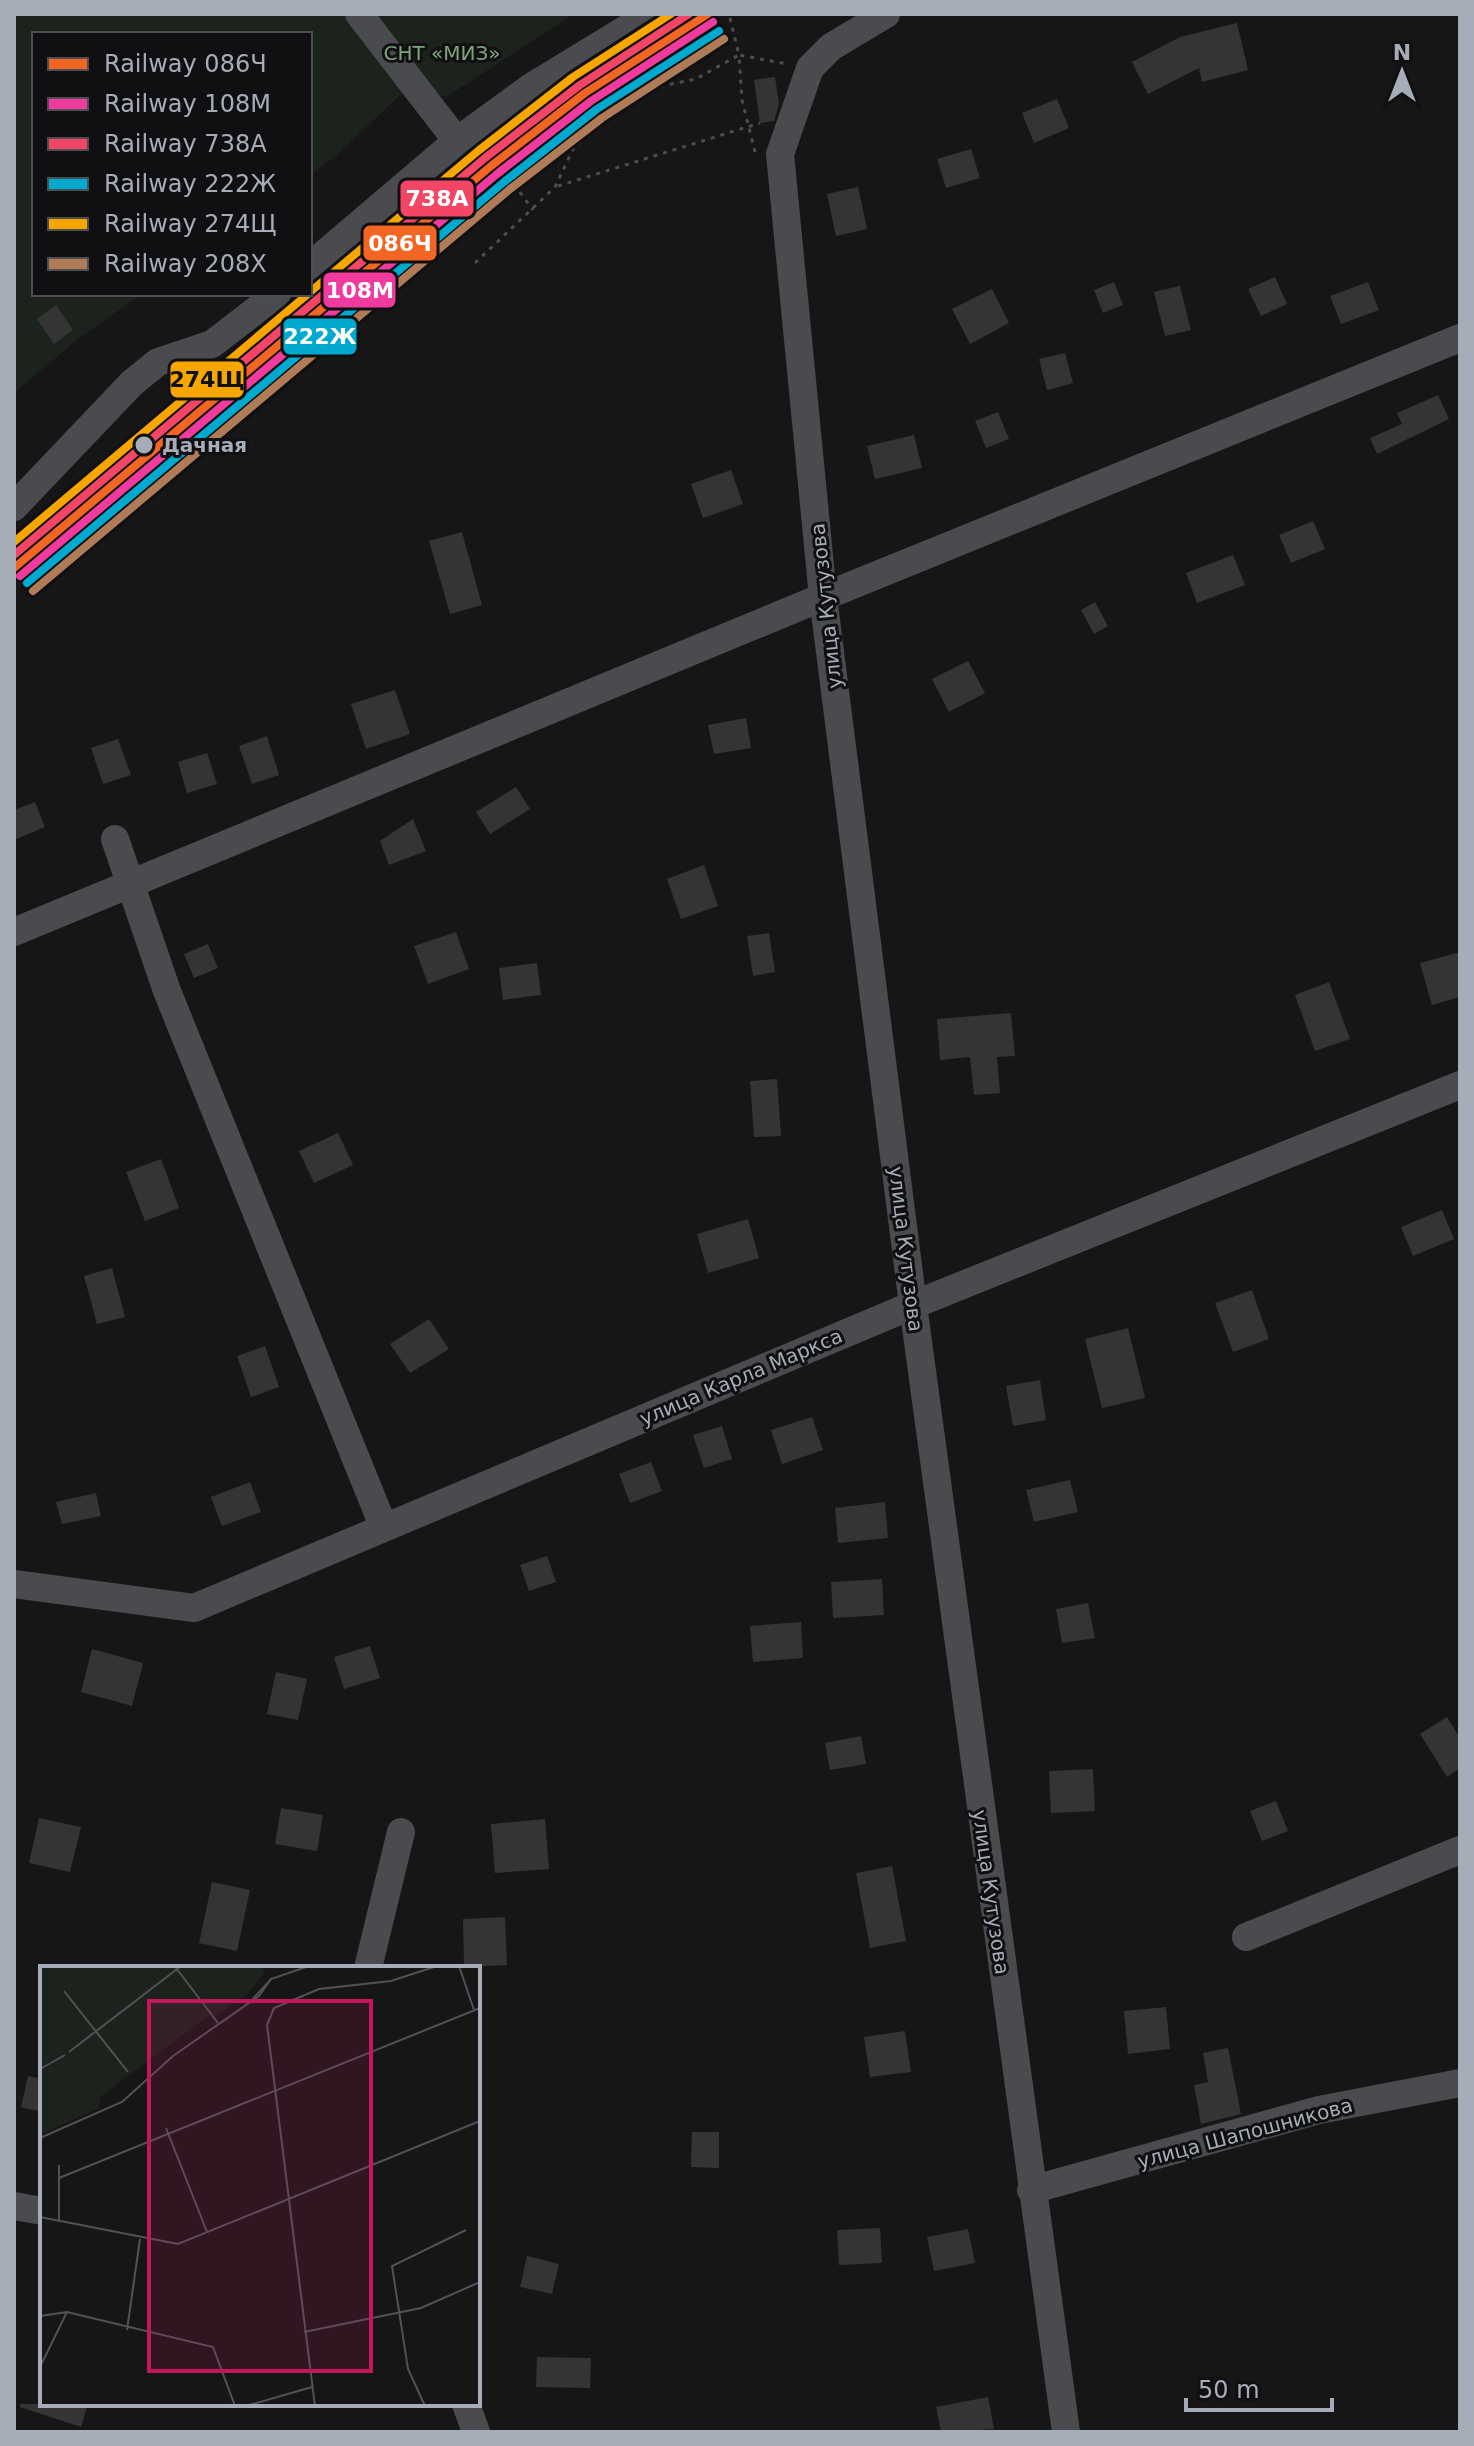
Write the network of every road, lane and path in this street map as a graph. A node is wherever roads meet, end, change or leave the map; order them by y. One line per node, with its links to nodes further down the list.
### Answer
1 (359, 14): 11 (street)
2 (651, 14): 7 (street)
3 (729, 14): 5 (path)
4 (886, 14): 6 (street)
5 (739, 55): 6 (path); 9 (path); 12 (path)
6 (810, 68): 13 (street, улица Кутузова)
7 (531, 87): 10 (path); 11 (street)
8 (760, 123): 9 (path)
9 (748, 126): 13 (path); 15 (path)
10 (553, 131): 12 (path); 16 (path)
11 (457, 141): 19 (street)
12 (573, 149): 15 (path)
13 (780, 154): 23 (street, улица Кутузова)
14 (508, 176): 16 (path)
15 (555, 187): 17 (path)
16 (518, 189): 17 (path)
17 (533, 210): 18 (path)
18 (475, 263)
19 (312, 264)
20 (274, 296): 22 (street)
21 (1460, 338): 23 (street)
22 (14, 507)
23 (823, 597): 25 (street); 28 (street, улица Кутузова)
24 (115, 839): 25 (street)
25 (131, 885): 26 (street); 29 (street)
26 (14, 932)
27 (1460, 1085): 28 (street, улица Карла Маркса)
28 (913, 1305): 29 (street, улица Карла Маркса); 36 (street, улица Кутузова)
29 (384, 1528): 30 (street, улица Карла Маркса)
30 (14, 1584)
31 (401, 1832): 34 (street)
32 (1460, 1850): 33 (street)
33 (1246, 1937)
34 (368, 1966)
35 (1460, 2083): 36 (street, улица Шапошникова)
36 (1031, 2190): 41 (street, улица Кутузова)
37 (14, 2206): 38 (street)
38 (40, 2211)
39 (467, 2406): 40 (street)
40 (476, 2432)
41 (1066, 2432)

